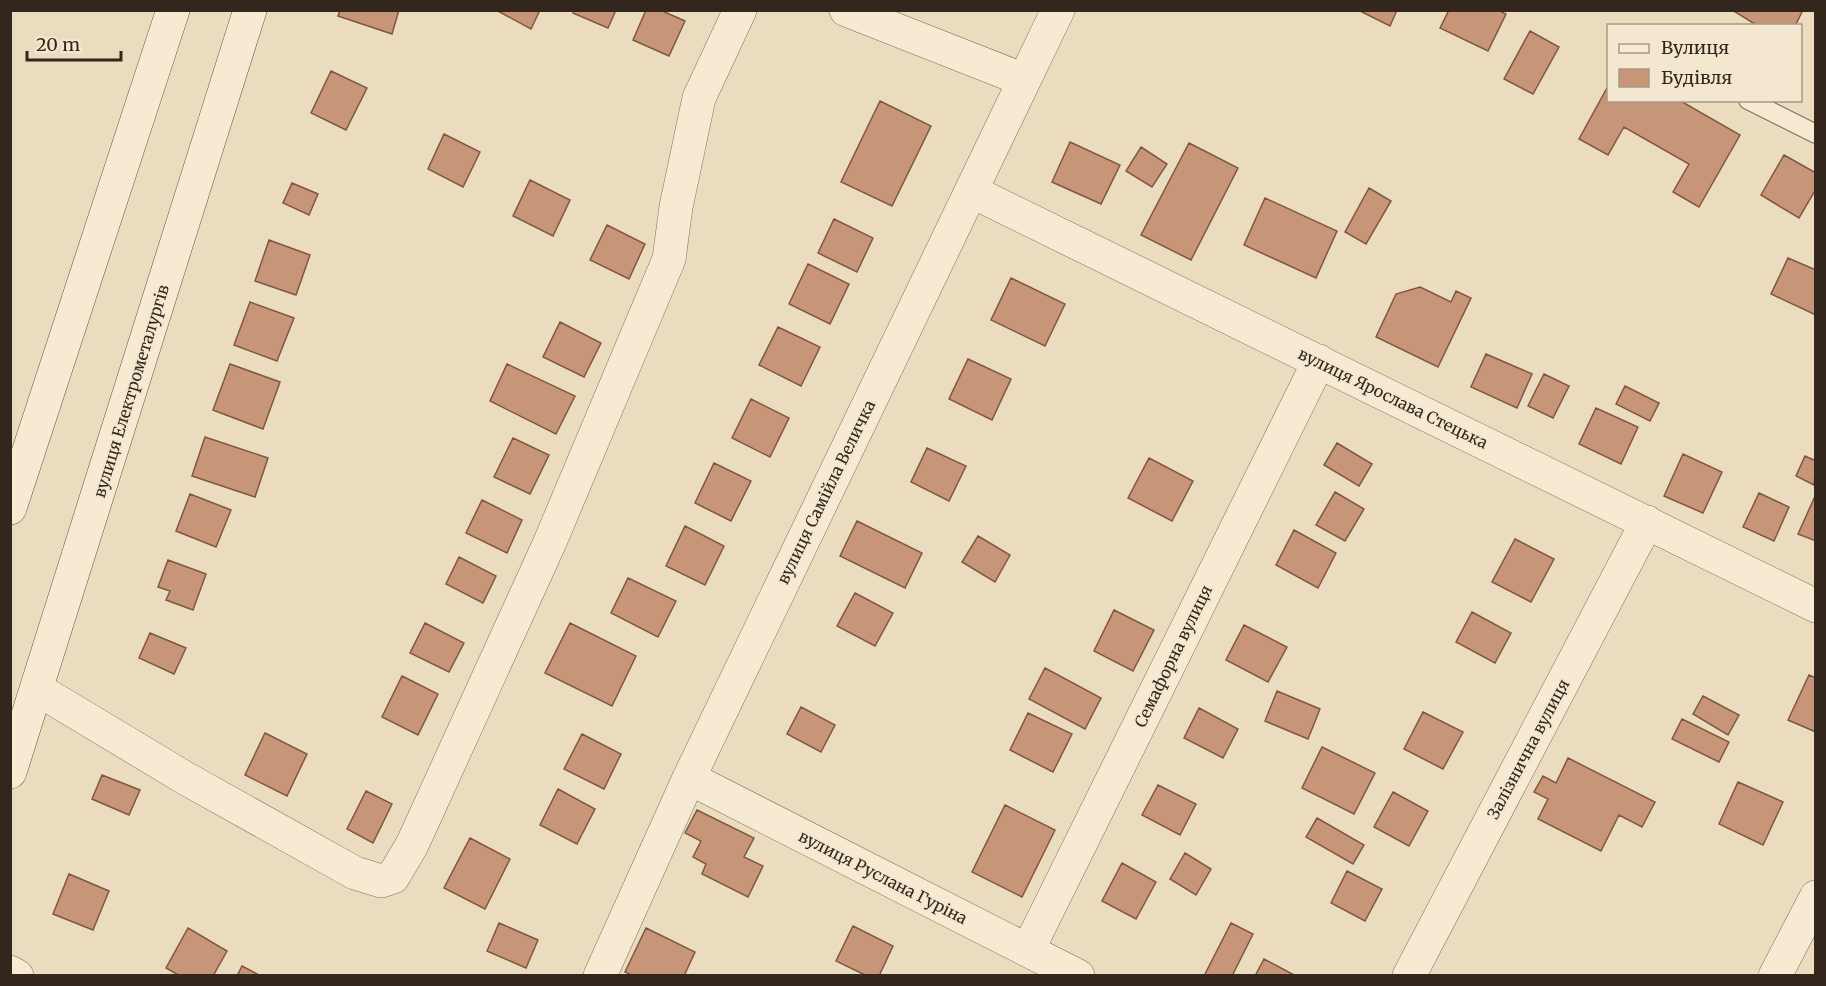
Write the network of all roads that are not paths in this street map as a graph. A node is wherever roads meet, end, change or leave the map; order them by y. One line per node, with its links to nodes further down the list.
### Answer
1 (173, 10): 11 (street)
2 (250, 10): 14 (street, вулиця Електрометалургів)
3 (740, 10): 14 (street)
4 (846, 10): 6 (street)
5 (1058, 10): 6 (street, вулиця Самійла Величка)
6 (1024, 80): 9 (street, вулиця Самійла Величка)
7 (1752, 102): 8 (lane)
8 (1815, 134)
9 (971, 191): 10 (street, вулиця Ярослава Стецька); 16 (street, вулиця Самійла Величка)
10 (1318, 362): 12 (street, вулиця Ярослава Стецька); 18 (street, Семафорна вулиця)
11 (10, 508)
12 (1647, 522): 13 (street, вулиця Ярослава Стецька); 23 (street, Залізнична вулиця)
13 (1815, 606)
14 (37, 689): 15 (street, вулиця Електрометалургів)
15 (10, 772)
16 (689, 778): 18 (street, вулиця Руслана Гуріна); 21 (street, вулиця Самійла Величка)
17 (1815, 897): 24 (street)
18 (1028, 950): 22 (street, вулиця Руслана Гуріна)
19 (10, 972): 20 (street)
20 (17, 975)
21 (600, 975)
22 (1078, 975)
23 (1409, 975)
24 (1775, 975)

